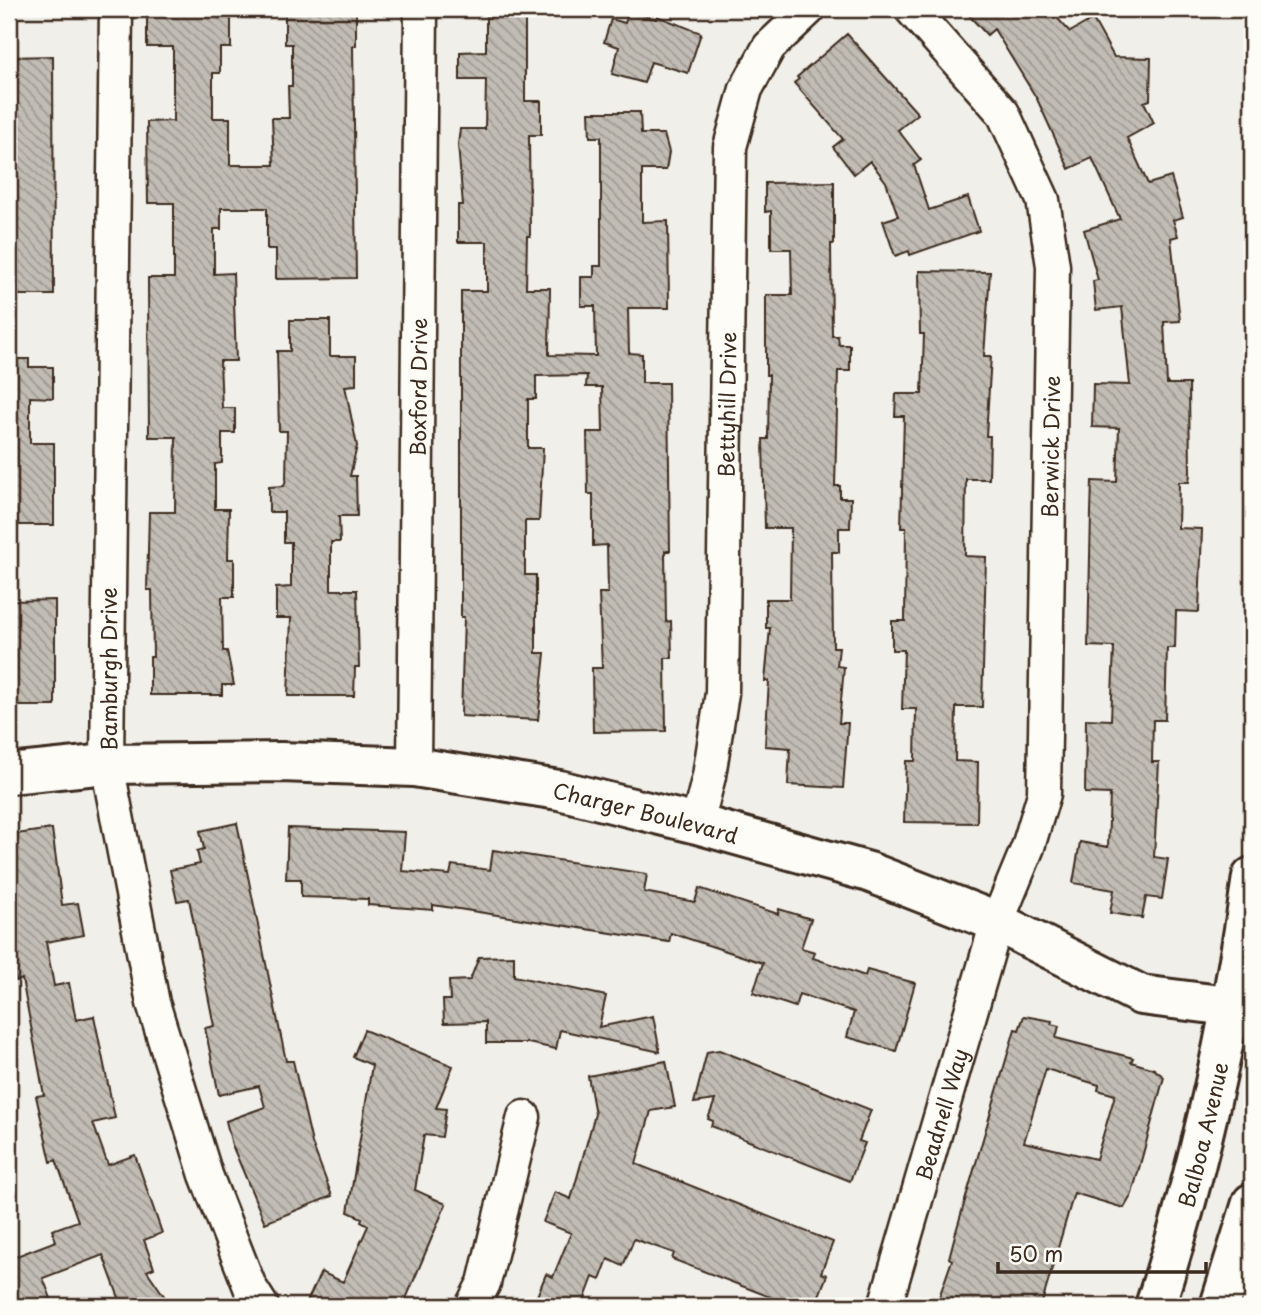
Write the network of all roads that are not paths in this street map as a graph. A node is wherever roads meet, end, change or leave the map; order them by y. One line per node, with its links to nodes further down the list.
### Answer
1 (116, 9): 5 (street, Bamburgh Drive)
2 (421, 9): 6 (street, Boxford Drive)
3 (808, 9): 8 (street, Bettyhill Drive)
4 (911, 9): 10 (street, Berwick Drive)
5 (107, 764): 6 (street, Charger Boulevard); 7 (street, Charger Boulevard); 14 (street, Bamburgh Drive)
6 (414, 767): 8 (street, Charger Boulevard)
7 (9, 774)
8 (697, 824): 10 (street, Charger Boulevard)
9 (1252, 877): 11 (street, Balboa Avenue)
10 (997, 922): 11 (street, Charger Boulevard); 16 (street, Beadnell Way)
11 (1243, 1007): 17 (street, Balboa Avenue)
12 (524, 1117): 15 (street)
13 (1252, 1203): 18 (street)
14 (262, 1306)
15 (472, 1306)
16 (885, 1306)
17 (1155, 1306)
18 (1220, 1306)

